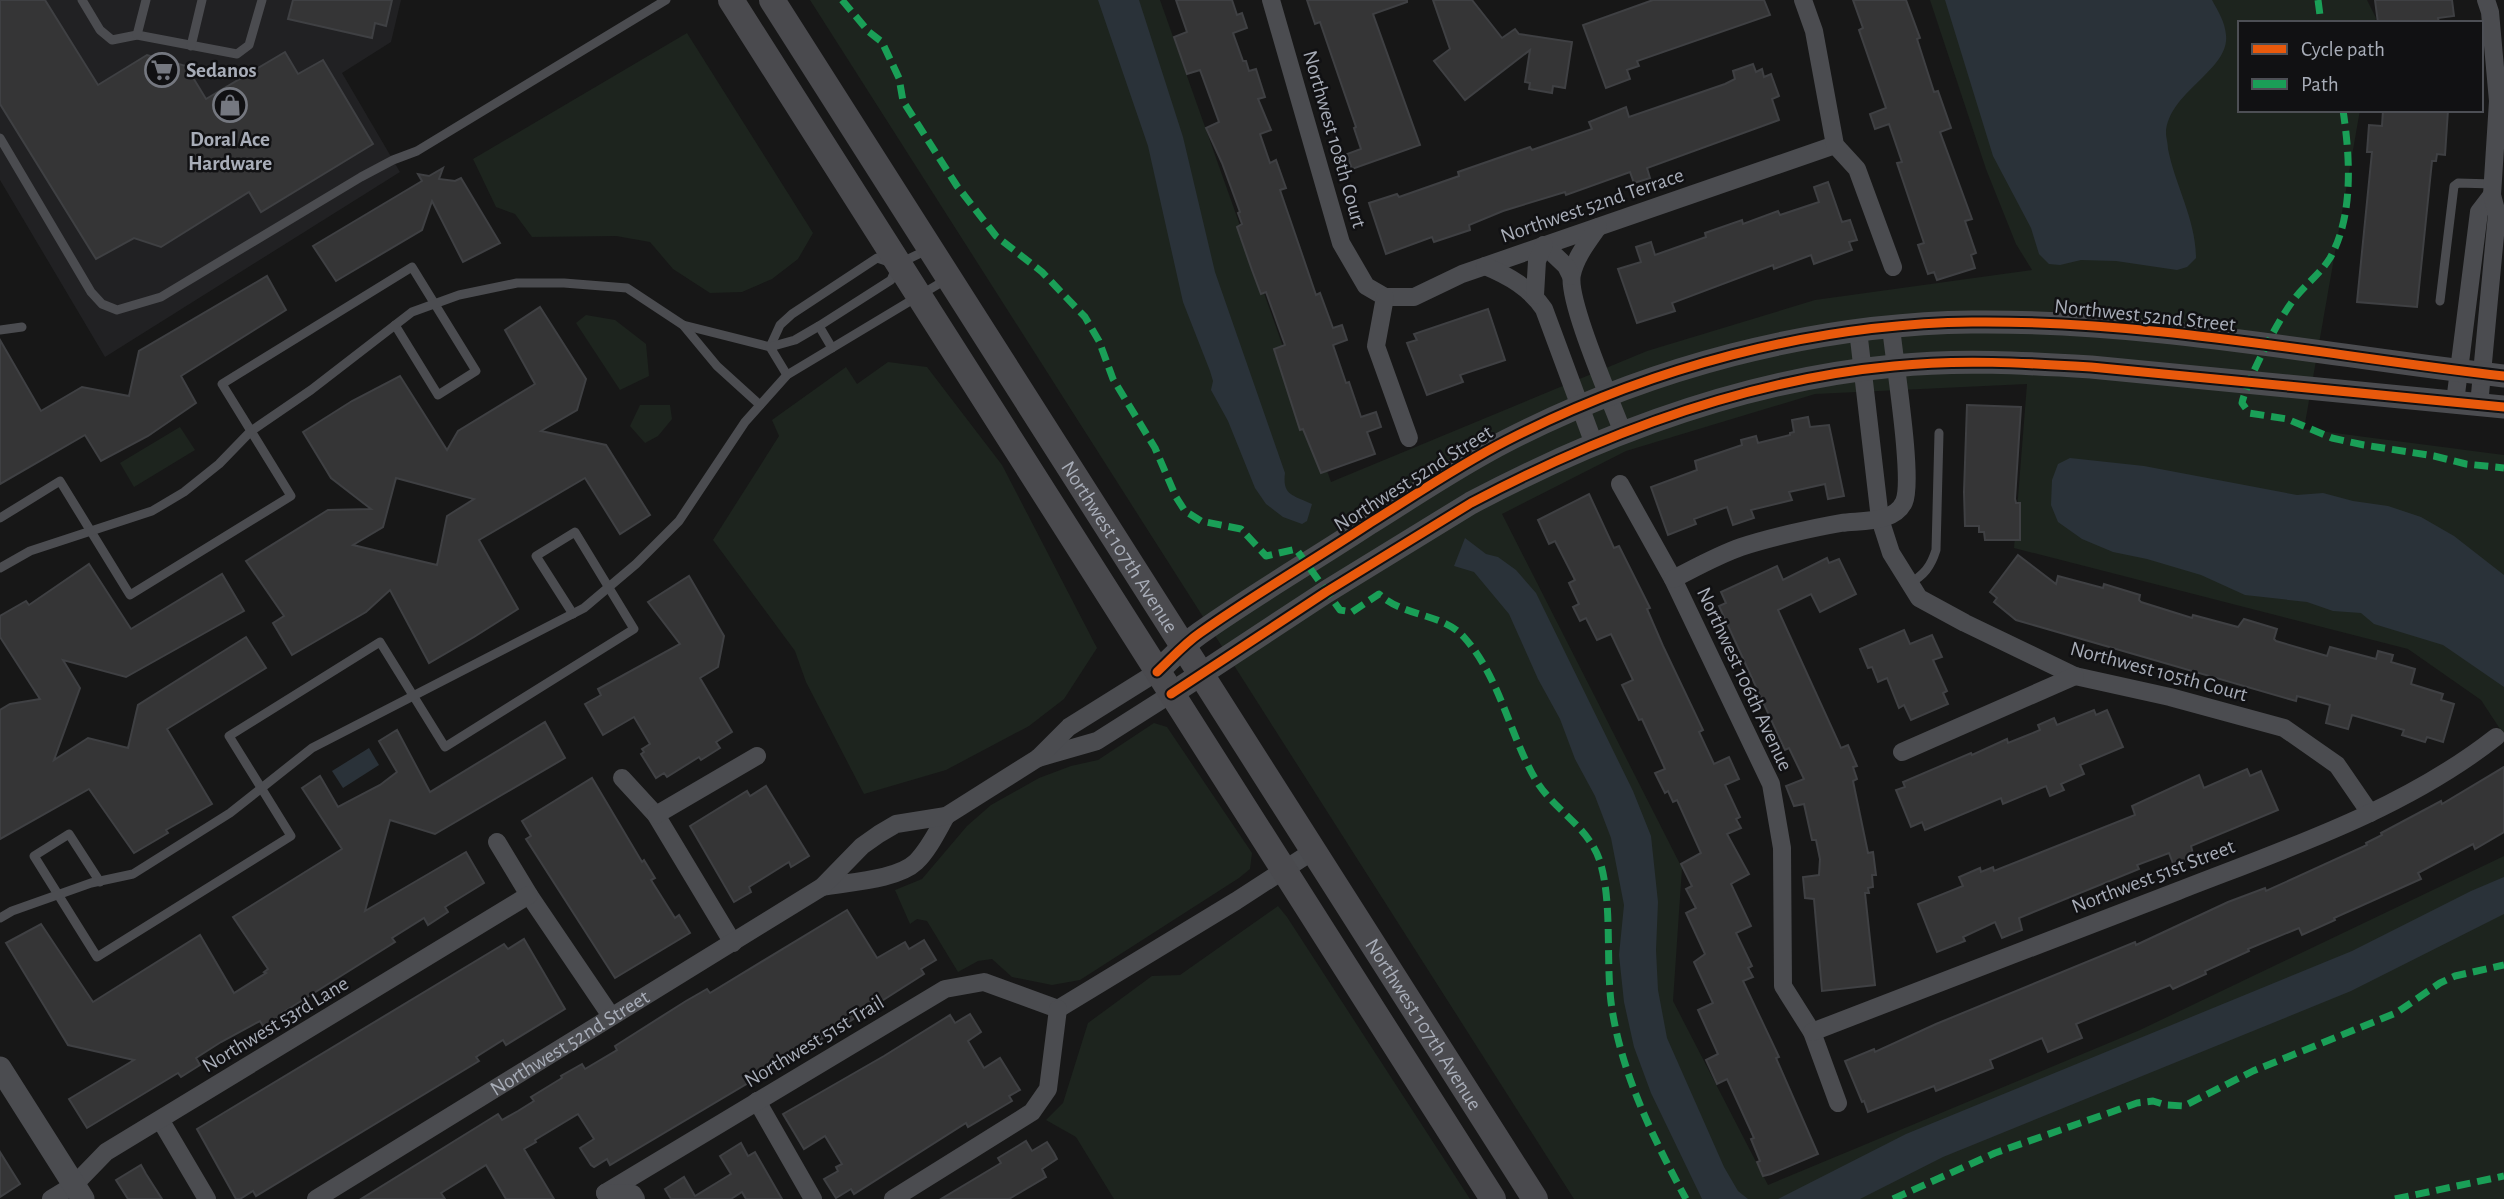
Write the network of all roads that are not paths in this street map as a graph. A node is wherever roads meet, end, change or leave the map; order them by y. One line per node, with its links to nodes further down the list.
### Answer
1 (146, 0): 11 (lane)
2 (202, 0): 12 (lane)
3 (262, 0): 12 (lane)
4 (666, 0): 13 (lane)
5 (731, 0): 19 (main road, Northwest 107th Avenue)
6 (772, 0): 18 (main road, Northwest 107th Avenue)
7 (1271, 0): 25 (street, Northwest 108th Court)
8 (1803, 0): 14 (street)
9 (2486, 0): 15 (street)
10 (86, 3): 11 (lane)
11 (137, 35): 12 (lane)
12 (191, 46)
13 (0, 138)
14 (1835, 145): 16 (street, Northwest 52nd Terrace); 21 (street)
15 (2492, 189): 27 (lane); 41 (street)
16 (1598, 227): 17 (street, Northwest 52nd Terrace); 22 (street)
17 (1544, 245): 20 (street, Northwest 52nd Terrace); 22 (street); 28 (street)
18 (930, 248): 19 (lane); 23 (main road, Northwest 107th Avenue)
19 (898, 264): 24 (main road, Northwest 107th Avenue); 32 (lane); 37 (lane)
20 (1485, 266): 25 (street, Northwest 52nd Terrace); 28 (street)
21 (1894, 267)
22 (1571, 276): 26 (street)
23 (948, 278): 24 (lane); 65 (main road, Northwest 107th Avenue)
24 (919, 296): 38 (lane); 66 (main road, Northwest 107th Avenue)
25 (1385, 297): 52 (street)
26 (1574, 298): 28 (street); 43 (street)
27 (2440, 301)
28 (1539, 302): 47 (street)
29 (435, 304): 30 (lane); 30 (lane); 31 (lane); 49 (lane)
30 (395, 325): 49 (lane)
31 (683, 326): 37 (lane); 45 (lane)
32 (819, 326): 37 (lane); 38 (lane)
33 (22, 327): 35 (lane)
34 (1891, 327): 36 (street, Northwest 52nd Street); 39 (street); 41 (street, Northwest 52nd Street)
35 (0, 330)
36 (1858, 330): 40 (street, Northwest 105th Court); 43 (street, Northwest 52nd Street)
37 (770, 347): 42 (lane)
38 (832, 348): 42 (lane)
39 (1895, 366): 40 (street, Northwest 52nd Street); 44 (street, Northwest 52nd Street); 54 (street)
40 (1863, 370): 50 (street, Northwest 52nd Street); 55 (street, Northwest 105th Court)
41 (2482, 373): 44 (street); 46 (street)
42 (787, 375): 45 (lane)
43 (1609, 395): 47 (street, Northwest 52nd Street); 50 (street)
44 (2455, 402): 46 (street, Northwest 52nd Street)
45 (760, 405): 63 (lane)
46 (2479, 405): 48 (street, Northwest 52nd Street)
47 (1580, 407): 53 (street); 65 (street, Northwest 52nd Street)
48 (2504, 407)
49 (251, 432): 59 (lane); 59 (lane)
50 (1622, 433): 53 (street, Northwest 52nd Street)
51 (1939, 433): 62 (lane)
52 (1409, 438)
53 (1594, 444): 67 (street, Northwest 52nd Street)
54 (1905, 454): 55 (street); 58 (street)
55 (1874, 458): 58 (street, Northwest 105th Court)
56 (1620, 484): 61 (street, Northwest 106th Avenue)
57 (0, 518): 59 (lane)
58 (1880, 519): 61 (street); 62 (street, Northwest 105th Court)
59 (90, 530): 60 (lane)
60 (0, 568)
61 (1673, 579): 93 (street, Northwest 106th Avenue)
62 (1909, 583): 68 (street, Northwest 105th Court)
63 (609, 587): 64 (lane); 64 (lane); 70 (lane)
64 (573, 614): 70 (lane)
65 (1184, 648): 66 (street, Northwest 52nd Street); 67 (main road, Northwest 107th Avenue)
66 (1157, 672): 69 (main road, Northwest 107th Avenue); 74 (street, Northwest 52nd Street)
67 (1200, 673): 69 (street, Northwest 52nd Street); 82 (main road, Northwest 107th Avenue)
68 (2074, 676): 72 (street); 77 (street, Northwest 105th Court)
69 (1171, 694): 74 (street, Northwest 52nd Street); 83 (main road, Northwest 107th Avenue)
70 (413, 696): 76 (lane); 76 (lane)
71 (2496, 737): 77 (street, Northwest 51st Street)
72 (1902, 752)
73 (757, 756): 78 (street)
74 (1038, 758): 79 (street, Northwest 52nd Street)
75 (622, 778): 78 (street)
76 (261, 788): 85 (lane); 87 (lane)
77 (2370, 813): 93 (street, Northwest 51st Street)
78 (656, 815): 90 (street)
79 (946, 816): 81 (street, Northwest 52nd Street); 84 (street, Northwest 52nd Street)
80 (496, 842): 88 (street)
81 (865, 844): 84 (street); 86 (street, Northwest 52nd Street)
82 (1313, 851): 83 (street); 107 (main road, Northwest 107th Avenue)
83 (1283, 870): 91 (street); 106 (main road, Northwest 107th Avenue)
84 (883, 876): 86 (street, Northwest 52nd Street)
85 (100, 882): 87 (lane); 87 (lane)
86 (822, 887): 90 (street, Northwest 52nd Street)
87 (58, 895): 89 (lane)
88 (529, 895): 92 (street); 97 (street, Northwest 53rd Lane)
89 (0, 918)
90 (733, 943): 92 (street, Northwest 52nd Street)
91 (1058, 1009): 95 (street, Northwest 51st Trail); 105 (street)
92 (611, 1016): 102 (street, Northwest 52nd Street)
93 (1812, 1032): 96 (street, Northwest 106th Avenue)
94 (0, 1068): 98 (street)
95 (757, 1101): 99 (street, Northwest 51st Trail); 104 (street)
96 (1838, 1103)
97 (161, 1121): 98 (street, Northwest 53rd Lane); 101 (street)
98 (78, 1192): 100 (street, Northwest 53rd Lane)
99 (604, 1196): 103 (street)
100 (51, 1199)
101 (207, 1199)
102 (316, 1199)
103 (636, 1199)
104 (813, 1199)
105 (892, 1199)
106 (1493, 1199)
107 (1535, 1199)

